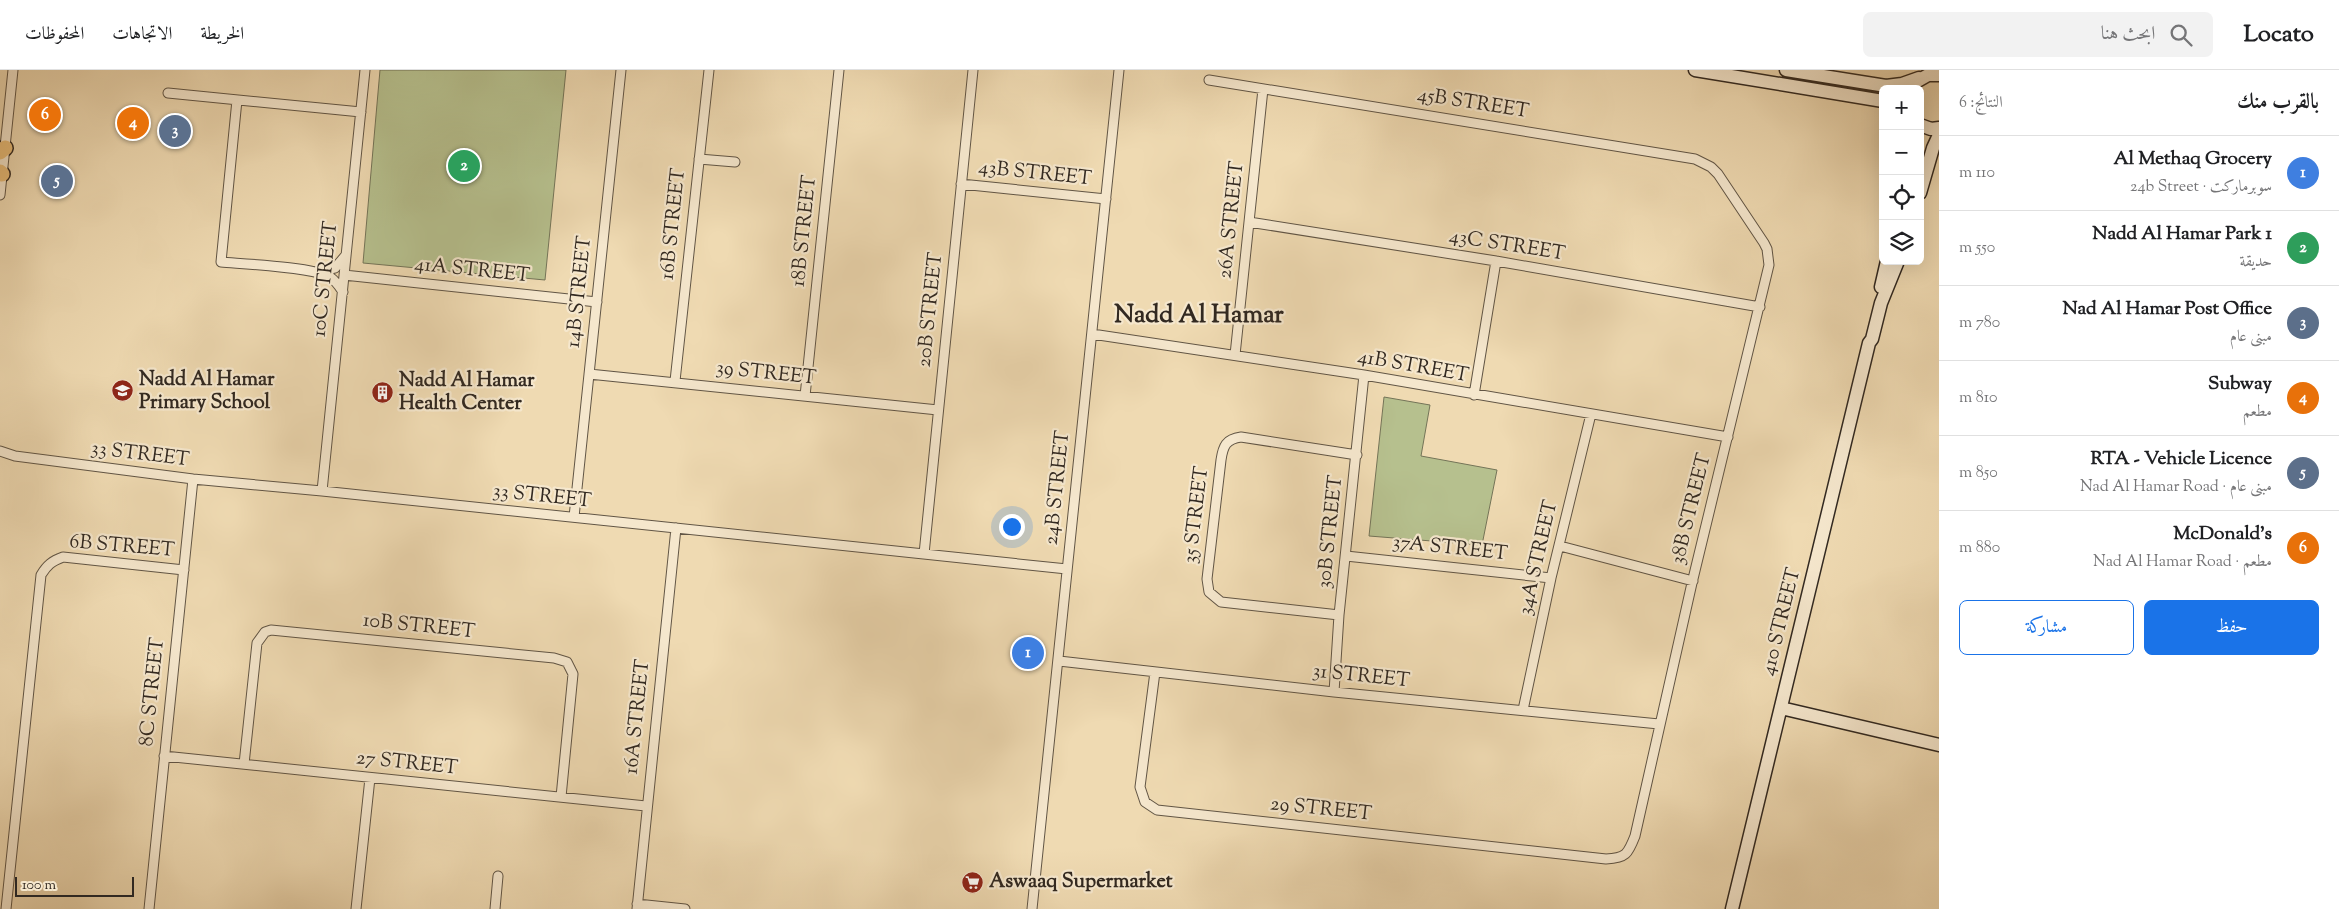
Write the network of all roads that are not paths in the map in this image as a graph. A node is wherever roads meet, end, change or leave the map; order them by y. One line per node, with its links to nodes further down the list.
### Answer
1 (13, 70): 21 (street)
2 (365, 70): 17 (street, 10C STREET)
3 (621, 70): 38 (street, 14B STREET)
4 (709, 70): 22 (street, 16B STREET)
5 (839, 70): 47 (street, 18B STREET)
6 (973, 70): 27 (street, 20B STREET)
7 (1119, 70): 29 (street, 24B STREET)
8 (1695, 70): 16 (street)
9 (1786, 70): 10 (street)
10 (1929, 74): 12 (street)
11 (1209, 80): 13 (street, 45B STREET)
12 (1915, 85)
13 (1263, 88): 26 (street, 45B STREET); 30 (street, 26A STREET)
14 (168, 93): 15 (street)
15 (237, 100): 17 (street); 35 (street)
16 (1879, 100)
17 (361, 112): 31 (street, 10C STREET)
18 (1924, 126): 19 (street)
19 (1939, 128)
20 (1939, 136): 25 (street)
21 (3, 150): 24 (street)
22 (699, 159): 23 (street); 45 (street, 16B STREET)
23 (735, 162)
24 (1, 173): 28 (street)
25 (1924, 179)
26 (1723, 181): 39 (street, 38B STREET)
27 (961, 184): 29 (street, 43B STREET); 48 (street, 20B STREET)
28 (0, 195)
29 (1106, 199): 40 (street, 24B STREET)
30 (1249, 222): 32 (street, 43C STREET); 42 (street, 26A STREET)
31 (347, 253): 35 (street); 36 (street, 10C STREET)
32 (1496, 261): 39 (street, 43C STREET); 46 (street)
33 (1886, 265): 41 (street, 410 STREET)
34 (1896, 265): 41 (street, 410 STREET)
35 (309, 272): 37 (street)
36 (344, 276): 37 (street, 10C STREET); 38 (street, 41A STREET)
37 (343, 292): 56 (street, 10C STREET)
38 (597, 302): 43 (street, 14B STREET)
39 (1760, 307): 50 (street, 38B STREET)
40 (1092, 334): 42 (street, 41B STREET); 62 (street, 24B STREET)
41 (1869, 343): 70 (street, 410 STREET)
42 (1235, 354): 44 (street, 41B STREET)
43 (589, 374): 45 (street, 39 STREET); 57 (street, 14B STREET)
44 (1364, 375): 46 (street, 41B STREET); 52 (street, 30B STREET)
45 (675, 381): 47 (street, 39 STREET)
46 (1474, 395): 49 (street, 41B STREET)
47 (805, 396): 48 (street, 39 STREET)
48 (938, 410): 60 (street, 20B STREET)
49 (1591, 414): 50 (street, 41B STREET); 59 (street, 34A STREET)
50 (1728, 437): 65 (street, 38B STREET)
51 (0, 450): 53 (street, 33 STREET)
52 (1357, 455): 61 (street, 30B STREET); 66 (street, 35 STREET)
53 (15, 456): 54 (street, 33 STREET); 55 (street, 33 STREET)
54 (0, 457)
55 (193, 479): 56 (street, 33 STREET); 63 (street, 8C STREET)
56 (322, 491): 57 (street, 33 STREET)
57 (574, 517): 58 (street, 33 STREET)
58 (676, 528): 60 (street, 33 STREET); 78 (street, 16A STREET)
59 (1560, 546): 64 (street, 34A STREET); 65 (street)
60 (924, 554): 62 (street, 33 STREET)
61 (1346, 556): 64 (street, 37A STREET); 66 (street, 30B STREET)
62 (1067, 569): 67 (street, 24B STREET)
63 (184, 570): 74 (street, 8C STREET); 82 (street, 6B STREET)
64 (1551, 578): 71 (street, 34A STREET)
65 (1693, 581): 72 (street, 38B STREET)
66 (1339, 615): 69 (street, 30B STREET)
67 (1059, 661): 68 (street, 31 STREET); 87 (street, 24B STREET)
68 (1155, 672): 69 (street, 31 STREET); 79 (street, 29 STREET)
69 (1334, 692): 71 (street, 31 STREET)
70 (1781, 708): 73 (street); 88 (street, 410 STREET)
71 (1523, 710): 72 (street, 31 STREET)
72 (1659, 724): 79 (street, 38B STREET)
73 (1939, 745)
74 (164, 756): 75 (street, 27 STREET); 83 (street, 8C STREET)
75 (244, 764): 76 (street, 27 STREET); 77 (street, 10B STREET)
76 (370, 778): 77 (street, 27 STREET); 84 (street)
77 (561, 797): 78 (street, 27 STREET)
78 (646, 806): 81 (street, 16A STREET)
79 (1626, 854)
80 (498, 876): 85 (street)
81 (637, 907): 86 (street)
82 (6, 909)
83 (149, 909)
84 (356, 909)
85 (495, 909)
86 (685, 909)
87 (1032, 909)
88 (1732, 909)

